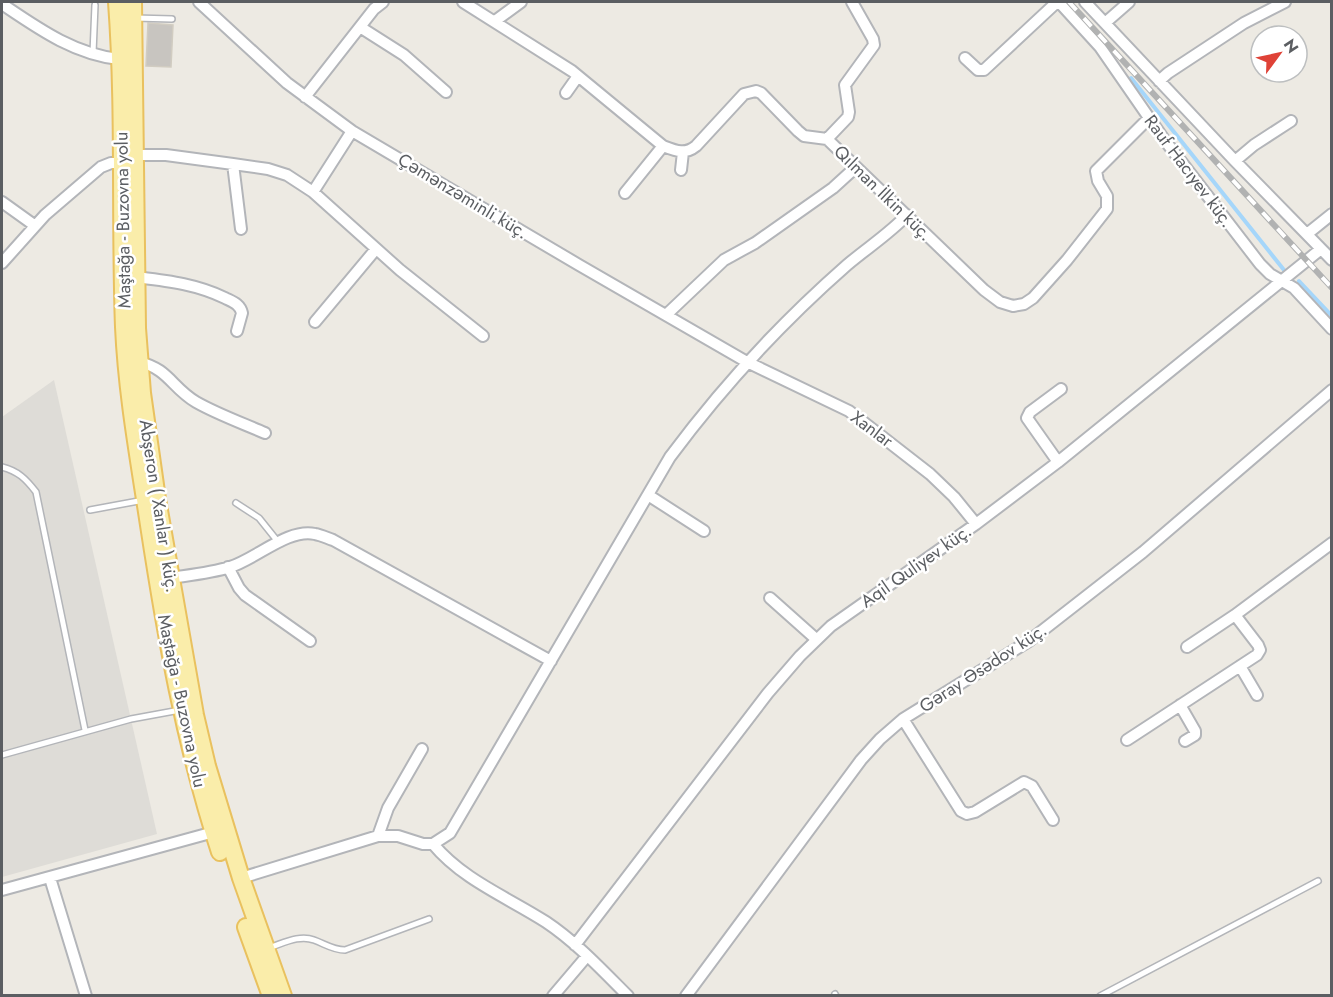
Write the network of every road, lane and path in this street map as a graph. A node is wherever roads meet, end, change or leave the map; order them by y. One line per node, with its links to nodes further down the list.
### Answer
1 (117, 2): 21 (main road, Maştağa - Buzovna yolu)
2 (198, 2): 27 (street, Çəmənzəminli küç.)
3 (383, 2): 17 (street)
4 (463, 2): 15 (street)
5 (521, 2): 15 (street)
6 (852, 2): 31 (street)
7 (1058, 2): 20 (street); 22 (street, Rauf Hacıyev küç.)
8 (1085, 2): 16 (street, Rauf Hacıyev küç.)
9 (1129, 2): 16 (street)
10 (1283, 2): 24 (street)
11 (2, 4): 19 (street)
12 (95, 5): 19 (lane)
13 (133, 10): 14 (lane); 34 (main road, Abşeron ( Xanlar ) küç.)
14 (172, 19)
15 (495, 21): 23 (street)
16 (1105, 23): 18 (street, Rauf Hacıyev küç.)
17 (360, 27): 25 (street); 27 (street)
18 (1133, 53): 22 (street); 24 (street, Rauf Hacıyev küç.)
19 (93, 55): 21 (street)
20 (965, 58)
21 (119, 59): 34 (main road, Maştağa - Buzovna yolu)
22 (1117, 68): 28 (street, Rauf Hacıyev küç.)
23 (578, 76): 26 (street); 32 (street)
24 (1159, 81): 35 (street, Rauf Hacıyev küç.)
25 (446, 92)
26 (566, 93)
27 (305, 97): 30 (street, Çəmənzəminli küç.)
28 (1149, 118): 43 (street, Qılman İlkin küç.); 52 (street, Rauf Hacıyev küç.)
29 (1291, 121): 35 (street)
30 (352, 130): 39 (street); 53 (street, Çəmənzəminli küç.)
31 (827, 139): 33 (street, Qılman İlkin küç.); 37 (street, Qılman İlkin küç.)
32 (663, 146): 33 (street); 40 (street)
33 (683, 152): 38 (street)
34 (128, 159): 36 (street); 44 (street); 51 (main road, Abşeron ( Xanlar ) küç.); 66 (main road, Maştağa - Buzovna yolu)
35 (1235, 161): 46 (street, Rauf Hacıyev küç.)
36 (234, 164): 39 (street); 45 (street)
37 (856, 167): 43 (street, Qılman İlkin küç.); 53 (street)
38 (681, 170)
39 (313, 192): 47 (street)
40 (625, 193)
41 (2, 202): 44 (street)
42 (1332, 214): 46 (street)
43 (908, 215): 59 (street)
44 (34, 225): 50 (street)
45 (241, 229)
46 (1307, 234): 48 (street, Rauf Hacıyev küç.)
47 (376, 249): 54 (street); 57 (street)
48 (1321, 249): 49 (street, Rauf Hacıyev küç.); 52 (street, Aqil Quliyev küç.)
49 (1332, 260)
50 (2, 262)
51 (136, 277): 56 (street); 58 (main road, Abşeron ( Xanlar ) küç.)
52 (1281, 281): 55 (street, Rauf Hacıyev küç.); 63 (street, Aqil Quliyev küç.)
53 (666, 315): 59 (street, Çəmənzəminli küç.)
54 (315, 322)
55 (1332, 329)
56 (237, 331)
57 (483, 336)
58 (139, 362): 62 (street); 74 (main road, Abşeron ( Xanlar ) küç.)
59 (747, 362): 65 (street); 69 (street, Xanlar)
60 (1061, 389): 63 (street)
61 (1332, 390): 85 (street, Gəray Əsədov küç.)
62 (265, 433)
63 (1059, 462): 69 (street, Aqil Quliyev küç.)
64 (2, 467): 86 (lane)
65 (648, 495): 70 (street); 80 (street)
66 (145, 500): 68 (lane); 84 (main road, Maştağa - Buzovna yolu)
67 (236, 503): 71 (lane)
68 (90, 510)
69 (976, 524): 77 (street, Aqil Quliyev küç.)
70 (704, 531)
71 (279, 543): 73 (street); 80 (street)
72 (1332, 543): 76 (street)
73 (228, 567): 74 (street); 78 (street)
74 (170, 578): 92 (main road, Abşeron ( Xanlar ) küç.)
75 (770, 598): 77 (street)
76 (1235, 615): 79 (street); 81 (street)
77 (816, 639): 100 (street, Aqil Quliyev küç.)
78 (310, 641)
79 (1187, 647)
80 (551, 661): 94 (street)
81 (1240, 666): 82 (street); 83 (street)
82 (1257, 695)
83 (1180, 705): 87 (street); 88 (street)
84 (181, 710): 86 (lane); 92 (main road, Maştağa - Buzovna yolu)
85 (903, 719): 91 (street); 108 (street, Gəray Əsədov küç.)
86 (85, 730): 90 (lane)
87 (1127, 740)
88 (1185, 741)
89 (422, 749): 93 (street)
90 (2, 755)
91 (1053, 820)
92 (219, 831): 95 (street); 96 (main road, Abşeron ( Xanlar ) küç.); 104 (main road, Maştağa - Buzovna yolu)
93 (378, 836): 94 (street); 96 (street)
94 (433, 844): 100 (street)
95 (50, 878): 98 (street); 103 (street)
96 (240, 878): 101 (main road, Abşeron ( Xanlar ) küç.)
97 (1318, 881): 109 (lane)
98 (2, 890)
99 (429, 919): 101 (lane)
100 (575, 945): 102 (street)
101 (266, 949): 105 (main road, Abşeron ( Xanlar ) küç.)
102 (587, 956): 106 (street); 107 (street)
103 (86, 996)
104 (271, 996)
105 (283, 996)
106 (553, 996)
107 (628, 996)
108 (686, 996)
109 (1100, 996)

